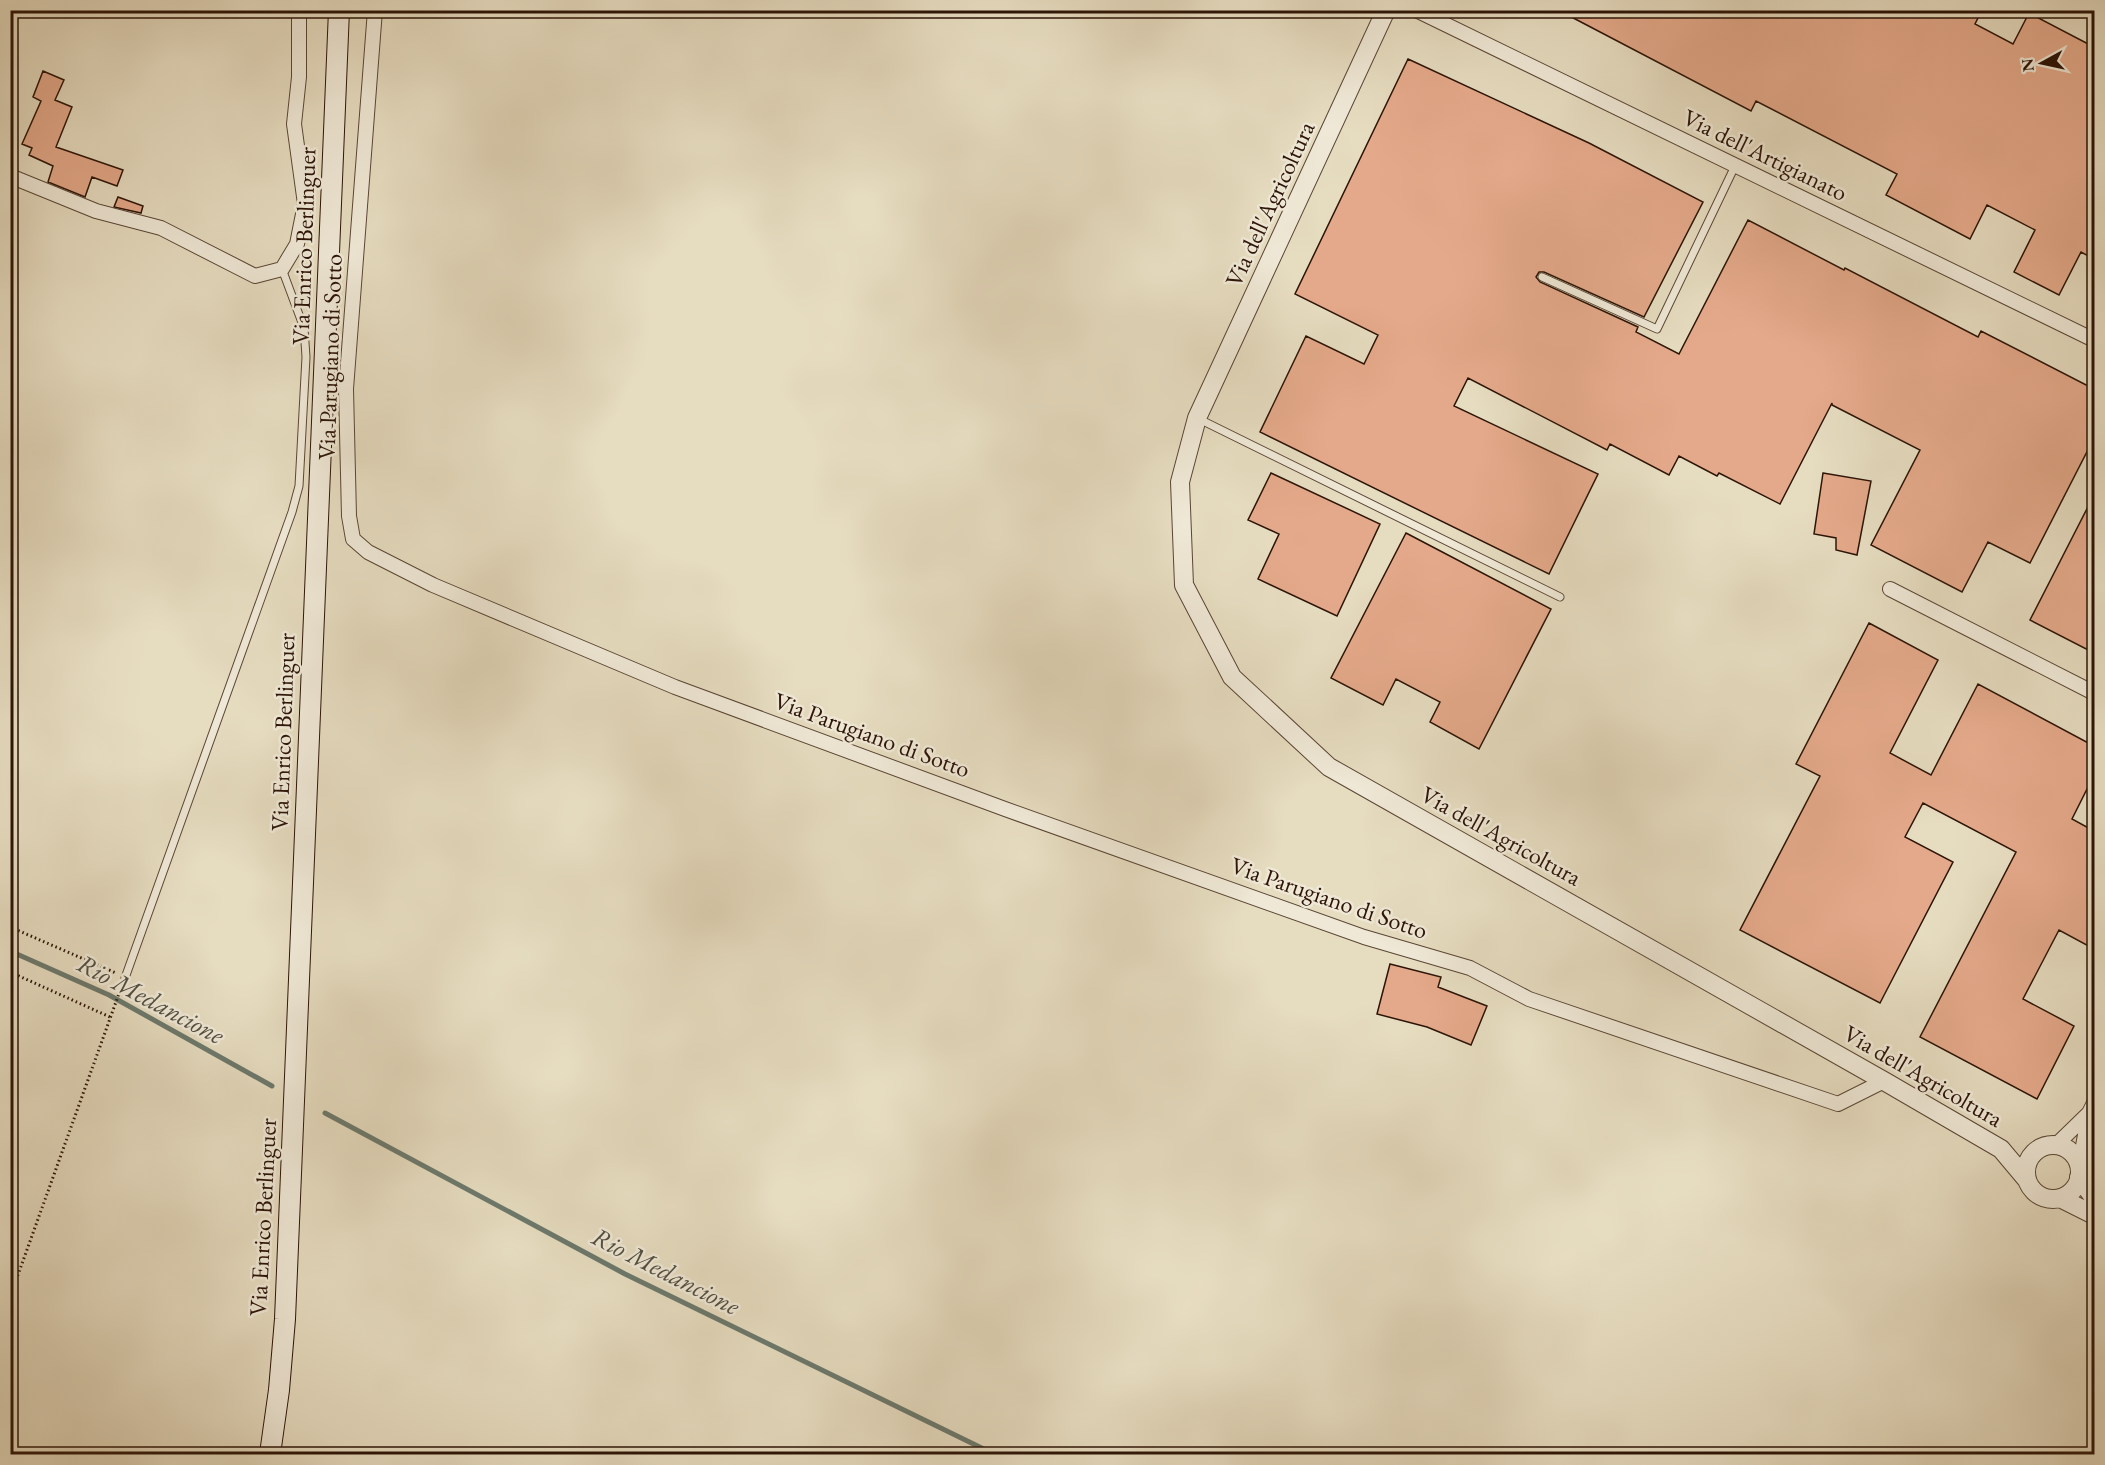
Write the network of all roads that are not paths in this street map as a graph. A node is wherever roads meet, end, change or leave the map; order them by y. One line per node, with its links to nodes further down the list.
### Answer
1 (299, 10): 8 (street, Via Parugiano di Sotto)
2 (339, 10): 25 (main road, Via Enrico Berlinguer)
3 (375, 10): 16 (street, Via Parugiano di Sotto)
4 (1386, 10): 11 (street, Via dell'Agricoltura)
5 (1416, 10): 6 (street, Via dell'Artigianato)
6 (1735, 166): 9 (lane); 10 (street, Via dell'Artigianato)
7 (10, 176): 8 (street)
8 (282, 269): 15 (lane)
9 (1542, 277)
10 (2094, 340)
11 (1197, 418): 13 (lane); 16 (street, Via dell'Agricoltura)
12 (1890, 589): 14 (street)
13 (1560, 597)
14 (2094, 693)
15 (125, 978)
16 (1884, 1081): 19 (street, Via dell'Agricoltura)
17 (2092, 1108): 18 (street); 20 (street)
18 (2046, 1148): 19 (street); 20 (street); 21 (street)
19 (2001, 1149): 21 (street)
20 (2079, 1173): 22 (street); 23 (street)
21 (2027, 1180): 22 (street)
22 (2060, 1198): 24 (street)
23 (2094, 1198)
24 (2094, 1215)
25 (270, 1455)

